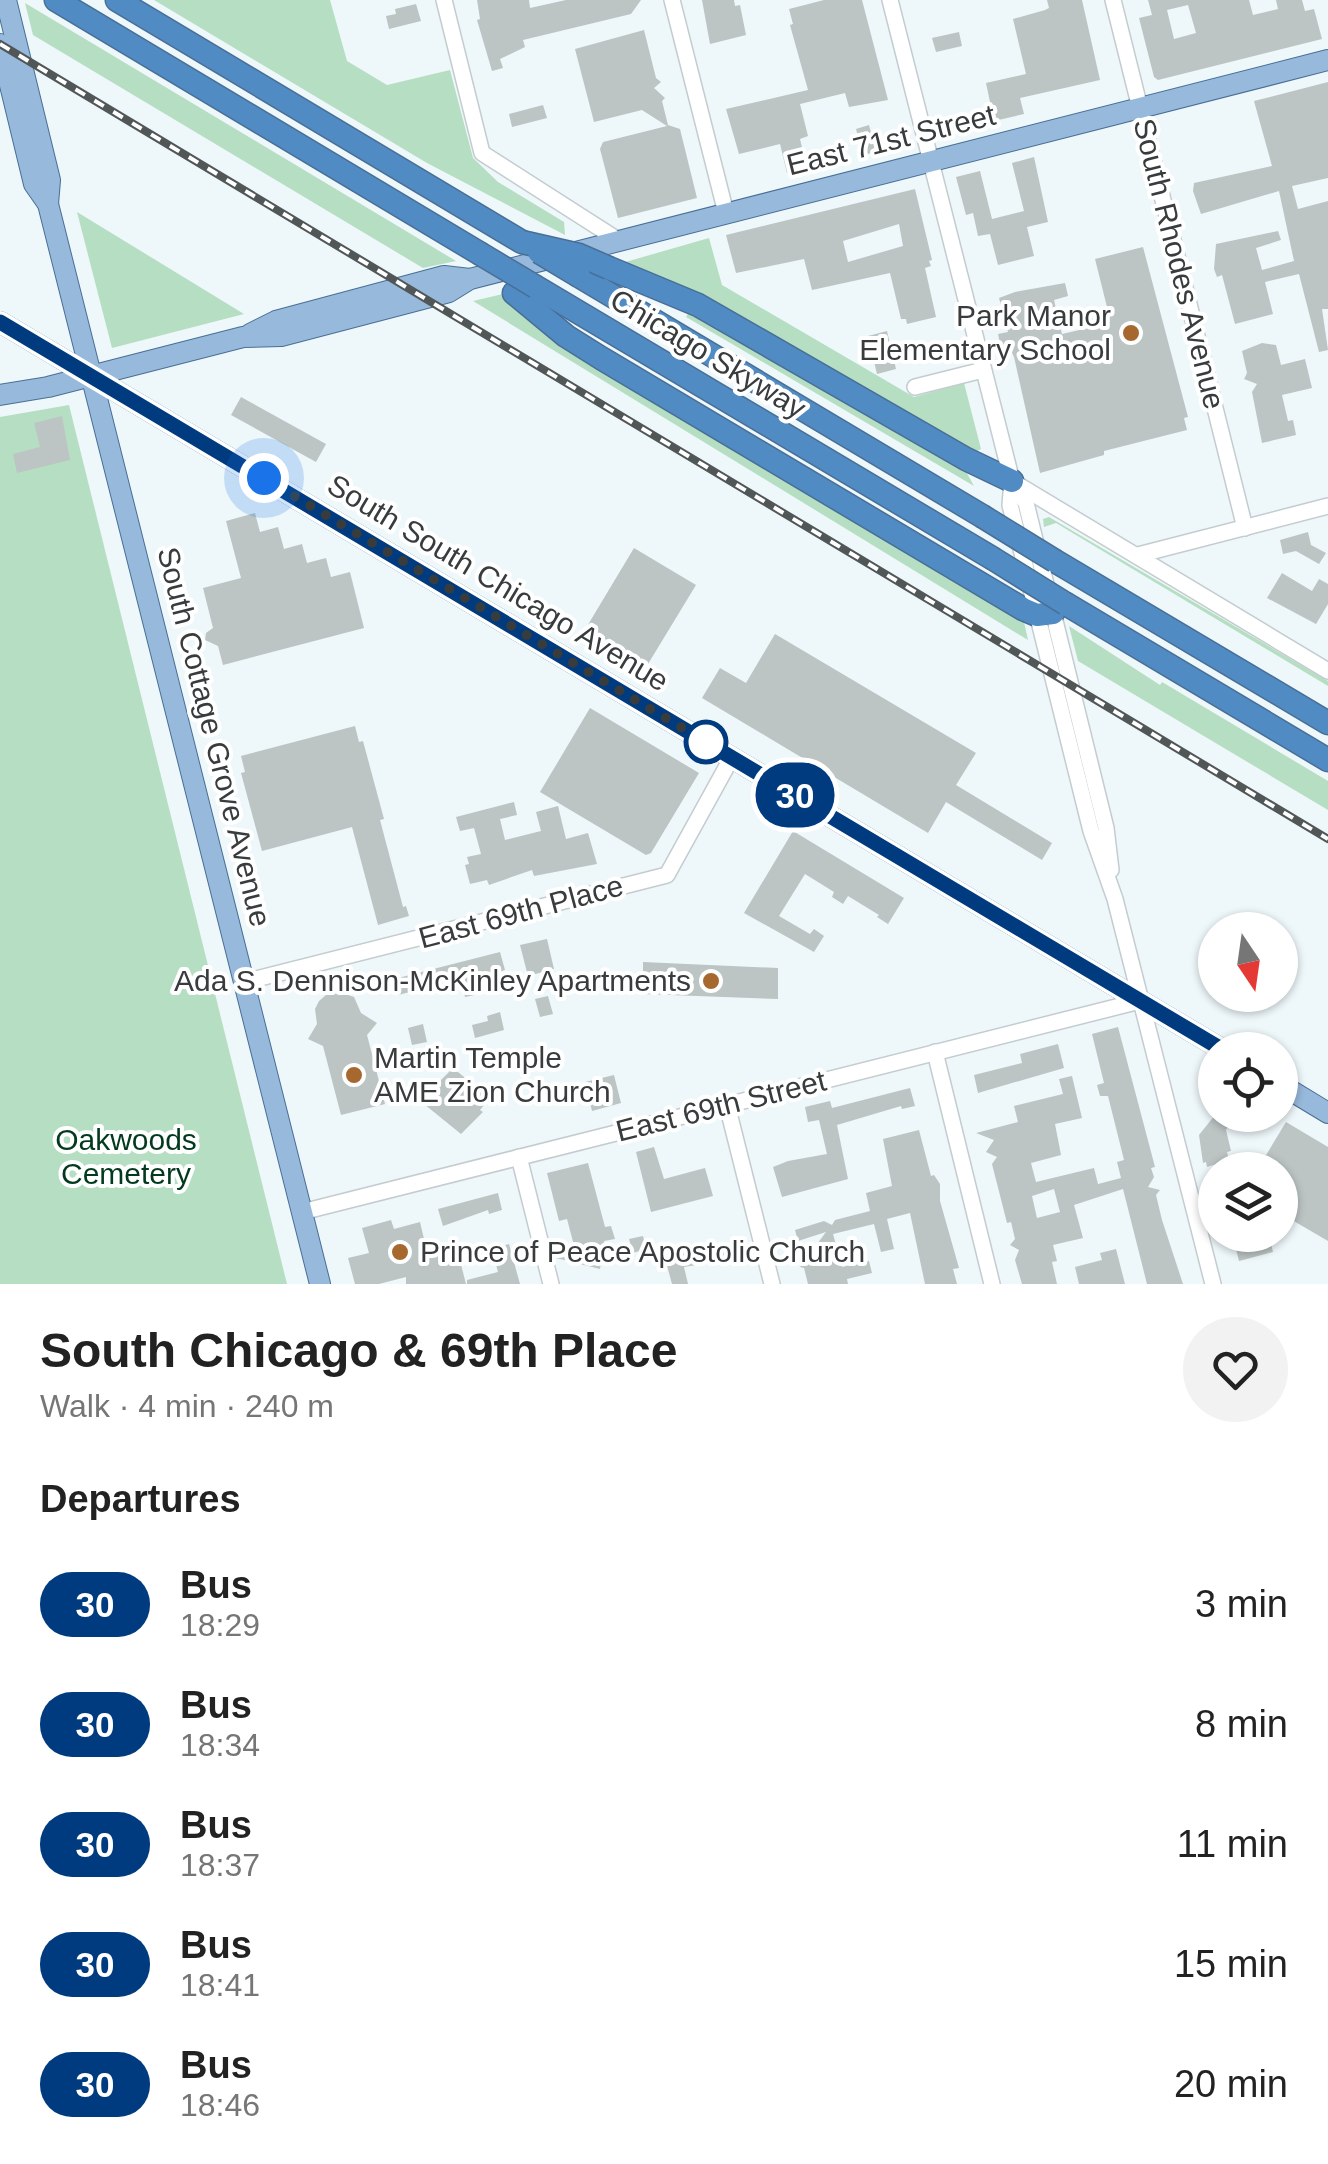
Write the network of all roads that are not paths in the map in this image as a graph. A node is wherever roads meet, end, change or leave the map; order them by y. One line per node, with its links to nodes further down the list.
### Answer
1 (6, 0): 12 (main road, South Cottage Grove Avenue)
2 (56, 0): 16 (highway)
3 (118, 0): 15 (highway, Chicago Skyway)
4 (444, 0): 14 (street)
5 (672, 0): 13 (street)
6 (890, 0): 11 (street)
7 (1113, 0): 10 (street, South Rhodes Avenue)
8 (0, 44): 12 (main road, South Cottage Grove Avenue)
9 (1328, 60): 10 (main road, East 71st Street)
10 (1140, 108): 11 (main road, East 71st Street); 24 (street, South Rhodes Avenue)
11 (930, 161): 13 (main road, East 71st Street); 18 (street)
12 (48, 204): 19 (main road, South Cottage Grove Avenue)
13 (726, 213): 14 (main road, East 71st Street)
14 (618, 240): 19 (main road, East 71st Street)
15 (522, 242): 22 (highway, bridge); 28 (highway, Chicago Skyway, bridge)
16 (525, 290): 26 (highway, Chicago Skyway, bridge); 26 (highway)
17 (0, 322): 19 (main road, South South Chicago Avenue)
18 (984, 370): 20 (street); 22 (street)
19 (92, 376): 21 (main road, East 71st Street); 29 (main road, South South Chicago Avenue); 31 (main road, South Cottage Grove Avenue)
20 (915, 386)
21 (0, 395)
22 (1012, 481): 25 (street); 26 (street)
23 (1328, 506): 24 (street)
24 (1245, 528): 25 (street)
25 (1138, 555): 27 (street)
26 (1052, 610): 30 (highway, Chicago Skyway); 32 (street)
27 (1328, 670)
28 (1328, 723)
29 (732, 757): 31 (street, East 69th Place); 32 (main road, South South Chicago Avenue)
30 (1328, 760)
31 (244, 982): 39 (main road, South Cottage Grove Avenue)
32 (1140, 1001): 33 (main road, South South Chicago Avenue); 34 (street, East 69th Street); 44 (street)
33 (1198, 1035)
34 (934, 1052): 36 (street, East 69th Street); 43 (street)
35 (1298, 1095): 37 (main road)
36 (727, 1105): 38 (street, East 69th Street); 42 (street)
37 (1328, 1113)
38 (519, 1157): 39 (street, East 69th Street); 41 (street)
39 (302, 1212): 40 (main road, South Cottage Grove Avenue)
40 (320, 1284)
41 (551, 1284)
42 (772, 1284)
43 (992, 1284)
44 (1213, 1284)

